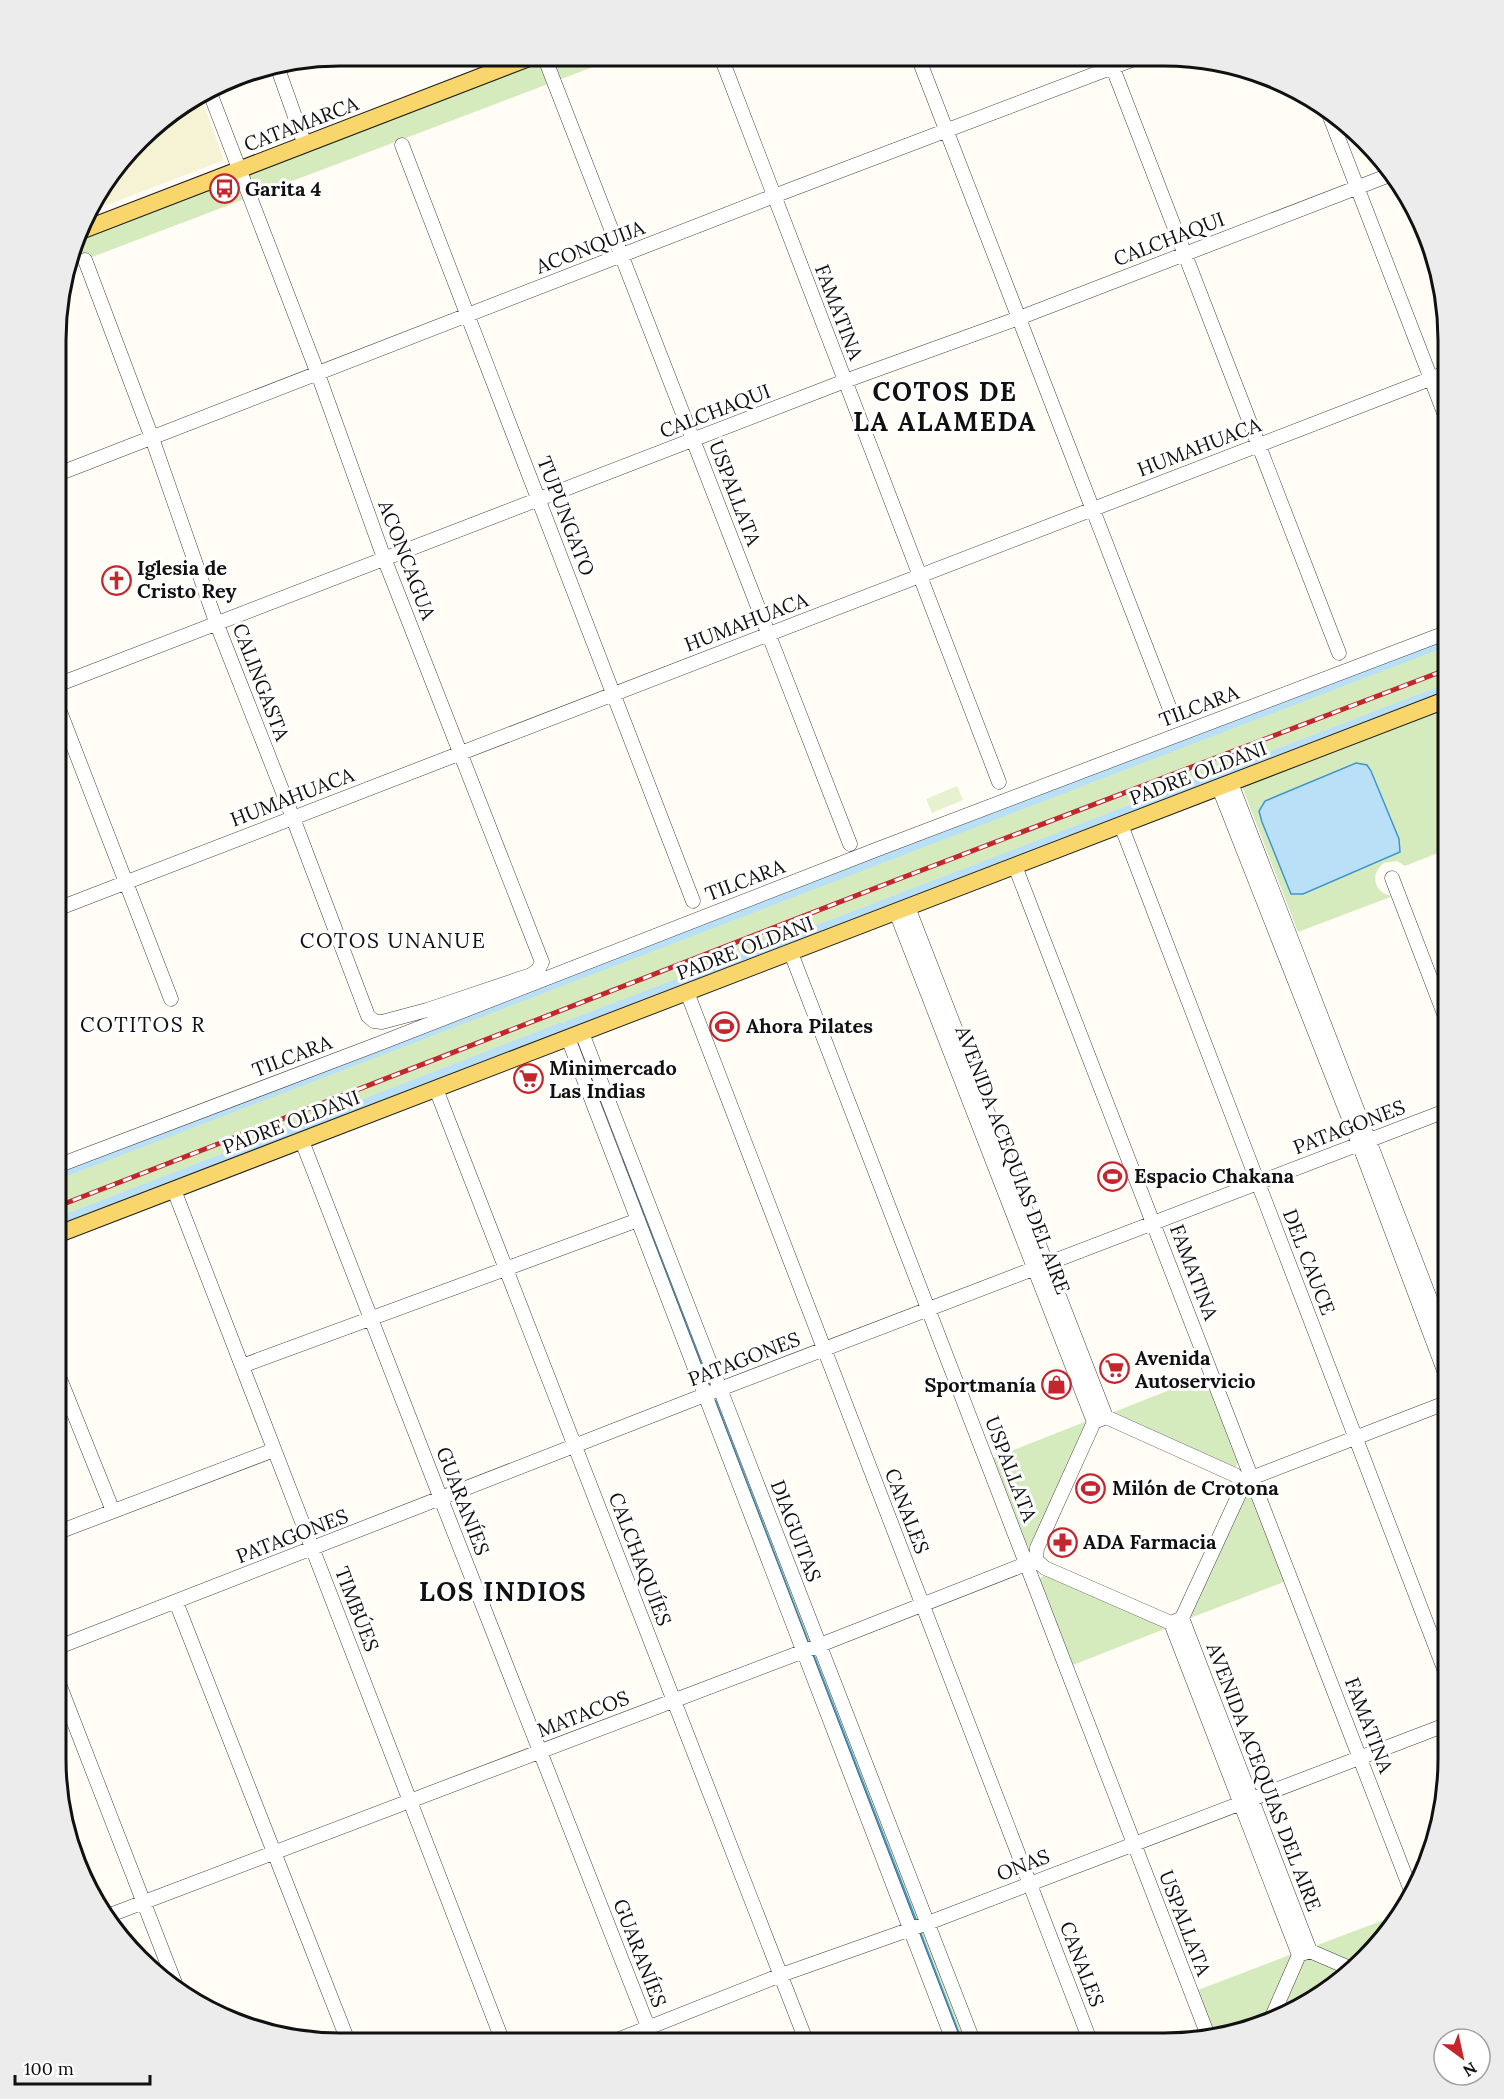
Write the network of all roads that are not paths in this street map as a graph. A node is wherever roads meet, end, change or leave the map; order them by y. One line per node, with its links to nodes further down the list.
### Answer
1 (508, 66): 11 (main road, CATAMARCA)
2 (548, 66): 19 (street, USPALLATA)
3 (725, 66): 16 (street, FAMATINA)
4 (922, 66): 10 (street)
5 (1101, 66): 10 (street, ACONQUIJA)
6 (1113, 66): 18 (street)
7 (279, 73): 11 (street)
8 (212, 98): 13 (street, ACONCAGUA)
9 (1334, 126): 15 (street)
10 (947, 131): 16 (street, ACONQUIJA); 22 (street)
11 (305, 145): 13 (main road, CATAMARCA)
12 (402, 145): 21 (street, TUPUNGATO)
13 (240, 170): 17 (main road, CATAMARCA); 23 (street, ACONCAGUA)
14 (1384, 177): 15 (street, CALCHAQUI)
15 (1358, 187): 18 (street, CALCHAQUI); 25 (street)
16 (774, 196): 19 (street, ACONQUIJA); 26 (street, FAMATINA)
17 (90, 227)
18 (1185, 254): 22 (street, CALCHAQUI); 30 (street)
19 (622, 256): 21 (street, ACONQUIJA); 29 (street, USPALLATA)
20 (85, 260): 28 (street, CALINGASTA)
21 (468, 315): 23 (street, ACONQUIJA); 32 (street, TUPUNGATO)
22 (1019, 318): 26 (street, CALCHAQUI); 33 (street)
23 (318, 374): 28 (street, ACONQUIJA); 34 (street, ACONCAGUA)
24 (1438, 376): 25 (street, HUMAHUACA)
25 (1431, 379): 27 (street); 30 (street, HUMAHUACA)
26 (845, 381): 29 (street, CALCHAQUI); 35 (street, FAMATINA)
27 (1438, 397)
28 (152, 438): 31 (street, ACONQUIJA); 36 (street, CALINGASTA)
29 (694, 440): 32 (street, CALCHAQUI); 37 (street, USPALLATA)
30 (1258, 445): 33 (street, HUMAHUACA); 39 (street)
31 (66, 471)
32 (539, 501): 34 (street, CALCHAQUI); 41 (street, TUPUNGATO)
33 (1092, 509): 35 (street, HUMAHUACA); 43 (street)
34 (384, 558): 36 (street, CALCHAQUI); 45 (street, ACONCAGUA)
35 (921, 576): 37 (street, HUMAHUACA); 46 (street, FAMATINA)
36 (216, 622): 40 (street, CALCHAQUI); 48 (street, CALINGASTA)
37 (768, 634): 41 (street, HUMAHUACA); 50 (street, USPALLATA)
38 (1438, 636): 67 (street, TILCARA)
39 (1339, 653)
40 (66, 681)
41 (613, 693): 45 (street, HUMAHUACA); 54 (street, TUPUNGATO)
42 (1438, 703): 47 (main road, PADRE OLDANI)
43 (1173, 717)
44 (66, 727): 53 (street)
45 (461, 753): 48 (street, HUMAHUACA); 61 (street, ACONCAGUA)
46 (999, 782)
47 (1225, 786): 49 (main road, PADRE OLDANI); 66 (street)
48 (293, 818): 53 (street, HUMAHUACA); 61 (street, CALINGASTA)
49 (1121, 825): 51 (main road, PADRE OLDANI); 68 (street, DEL CAUCE)
50 (850, 844)
51 (1015, 866): 56 (main road, PADRE OLDANI); 71 (street, FAMATINA)
52 (1392, 879): 59 (street)
53 (126, 882): 55 (street, HUMAHUACA); 60 (street)
54 (693, 901)
55 (66, 905)
56 (902, 910): 57 (main road, PADRE OLDANI); 73 (street, AVENIDA ACEQUIAS DEL AIRE)
57 (791, 953): 58 (main road, PADRE OLDANI); 75 (street, USPALLATA)
58 (687, 992): 62 (main road, PADRE OLDANI); 78 (street, CANALES)
59 (1438, 998)
60 (171, 999)
61 (368, 1016)
62 (575, 1036): 63 (main road, PADRE OLDANI); 70 (street, DIAGUITAS); 81 (street, DIAGUITAS)
63 (436, 1089): 65 (main road, PADRE OLDANI); 74 (street, CALCHAQUÍES)
64 (1438, 1114): 66 (street, PATAGONES)
65 (302, 1141): 69 (main road, PADRE OLDANI); 76 (street, GUARANÍES)
66 (1364, 1142): 68 (street, PATAGONES); 77 (street); 79 (street)
67 (66, 1163)
68 (1258, 1182): 71 (street, PATAGONES); 86 (street, DEL CAUCE)
69 (174, 1190): 72 (main road, PADRE OLDANI); 80 (street, TIMBÚES)
70 (638, 1220): 74 (street); 83 (street, DIAGUITAS)
71 (1154, 1222): 73 (street, PATAGONES); 89 (street, FAMATINA)
72 (66, 1231)
73 (1040, 1266): 75 (street, PATAGONES); 85 (street, AVENIDA ACEQUIAS DEL AIRE)
74 (506, 1268): 76 (street); 87 (street, CALCHAQUÍES)
75 (928, 1309): 78 (street, PATAGONES); 94 (street, USPALLATA)
76 (371, 1318): 80 (street); 90 (street, GUARANÍES)
77 (1438, 1321)
78 (824, 1349): 81 (street, PATAGONES); 96 (street, CANALES)
79 (1438, 1353)
80 (242, 1366): 88 (street, TIMBÚES)
81 (720, 1389): 83 (street, PATAGONES); 99 (street, DIAGUITAS)
82 (66, 1394): 91 (street)
83 (705, 1395): 87 (street, PATAGONES); 100 (street, DIAGUITAS)
84 (1438, 1406): 86 (street)
85 (1100, 1420): 89 (street); 94 (street)
86 (1356, 1437): 89 (street); 101 (street, DEL CAUCE)
87 (575, 1446): 90 (street, PATAGONES); 102 (street, CALCHAQUÍES)
88 (274, 1450): 91 (street); 93 (street, TIMBÚES)
89 (1247, 1479): 97 (street); 106 (street, FAMATINA)
90 (441, 1499): 93 (street, PATAGONES); 105 (street, GUARANÍES)
91 (113, 1511): 92 (street)
92 (66, 1529)
93 (313, 1549): 95 (street, PATAGONES); 107 (street, TIMBÚES)
94 (1031, 1562): 96 (street, MATACOS); 97 (street); 109 (street, USPALLATA)
95 (176, 1602): 98 (street, PATAGONES); 110 (street)
96 (923, 1605): 99 (street, MATACOS); 112 (street, CANALES)
97 (1177, 1620): 108 (street, AVENIDA ACEQUIAS DEL AIRE)
98 (66, 1644)
99 (820, 1645): 100 (street, MATACOS); 115 (street, DIAGUITAS)
100 (804, 1651): 102 (street, MATACOS); 116 (street, DIAGUITAS)
101 (1438, 1653)
102 (674, 1700): 105 (street, MATACOS); 120 (street, CALCHAQUÍES)
103 (66, 1702): 113 (street)
104 (1438, 1728): 106 (street, ONAS)
105 (540, 1751): 107 (street, MATACOS); 122 (street, GUARANÍES)
106 (1360, 1757): 108 (street, ONAS); 111 (street, FAMATINA)
107 (410, 1800): 110 (street, MATACOS); 125 (street, TIMBÚES)
108 (1246, 1801): 109 (street, ONAS); 117 (street, AVENIDA ACEQUIAS DEL AIRE)
109 (1134, 1844): 112 (street, ONAS); 123 (street, USPALLATA)
110 (274, 1852): 113 (street, MATACOS); 124 (street)
111 (1408, 1883)
112 (1030, 1884): 115 (street, ONAS); 131 (street, CANALES)
113 (143, 1902): 114 (street, MATACOS); 119 (street)
114 (114, 1913)
115 (928, 1923): 116 (street, ONAS); 130 (street, DIAGUITAS)
116 (910, 1928): 120 (street, ONAS); 129 (street, DIAGUITAS)
117 (1304, 1953): 118 (street); 121 (street)
118 (1343, 1966)
119 (172, 1975)
120 (781, 1975): 122 (street, ONAS); 128 (street, CALCHAQUÍES)
121 (1276, 2009)
122 (649, 2027): 126 (street, ONAS); 127 (street, GUARANÍES)
123 (1206, 2030)
124 (345, 2033)
125 (500, 2033)
126 (634, 2033)
127 (651, 2033)
128 (803, 2033)
129 (950, 2033)
130 (970, 2033)
131 (1087, 2033)

